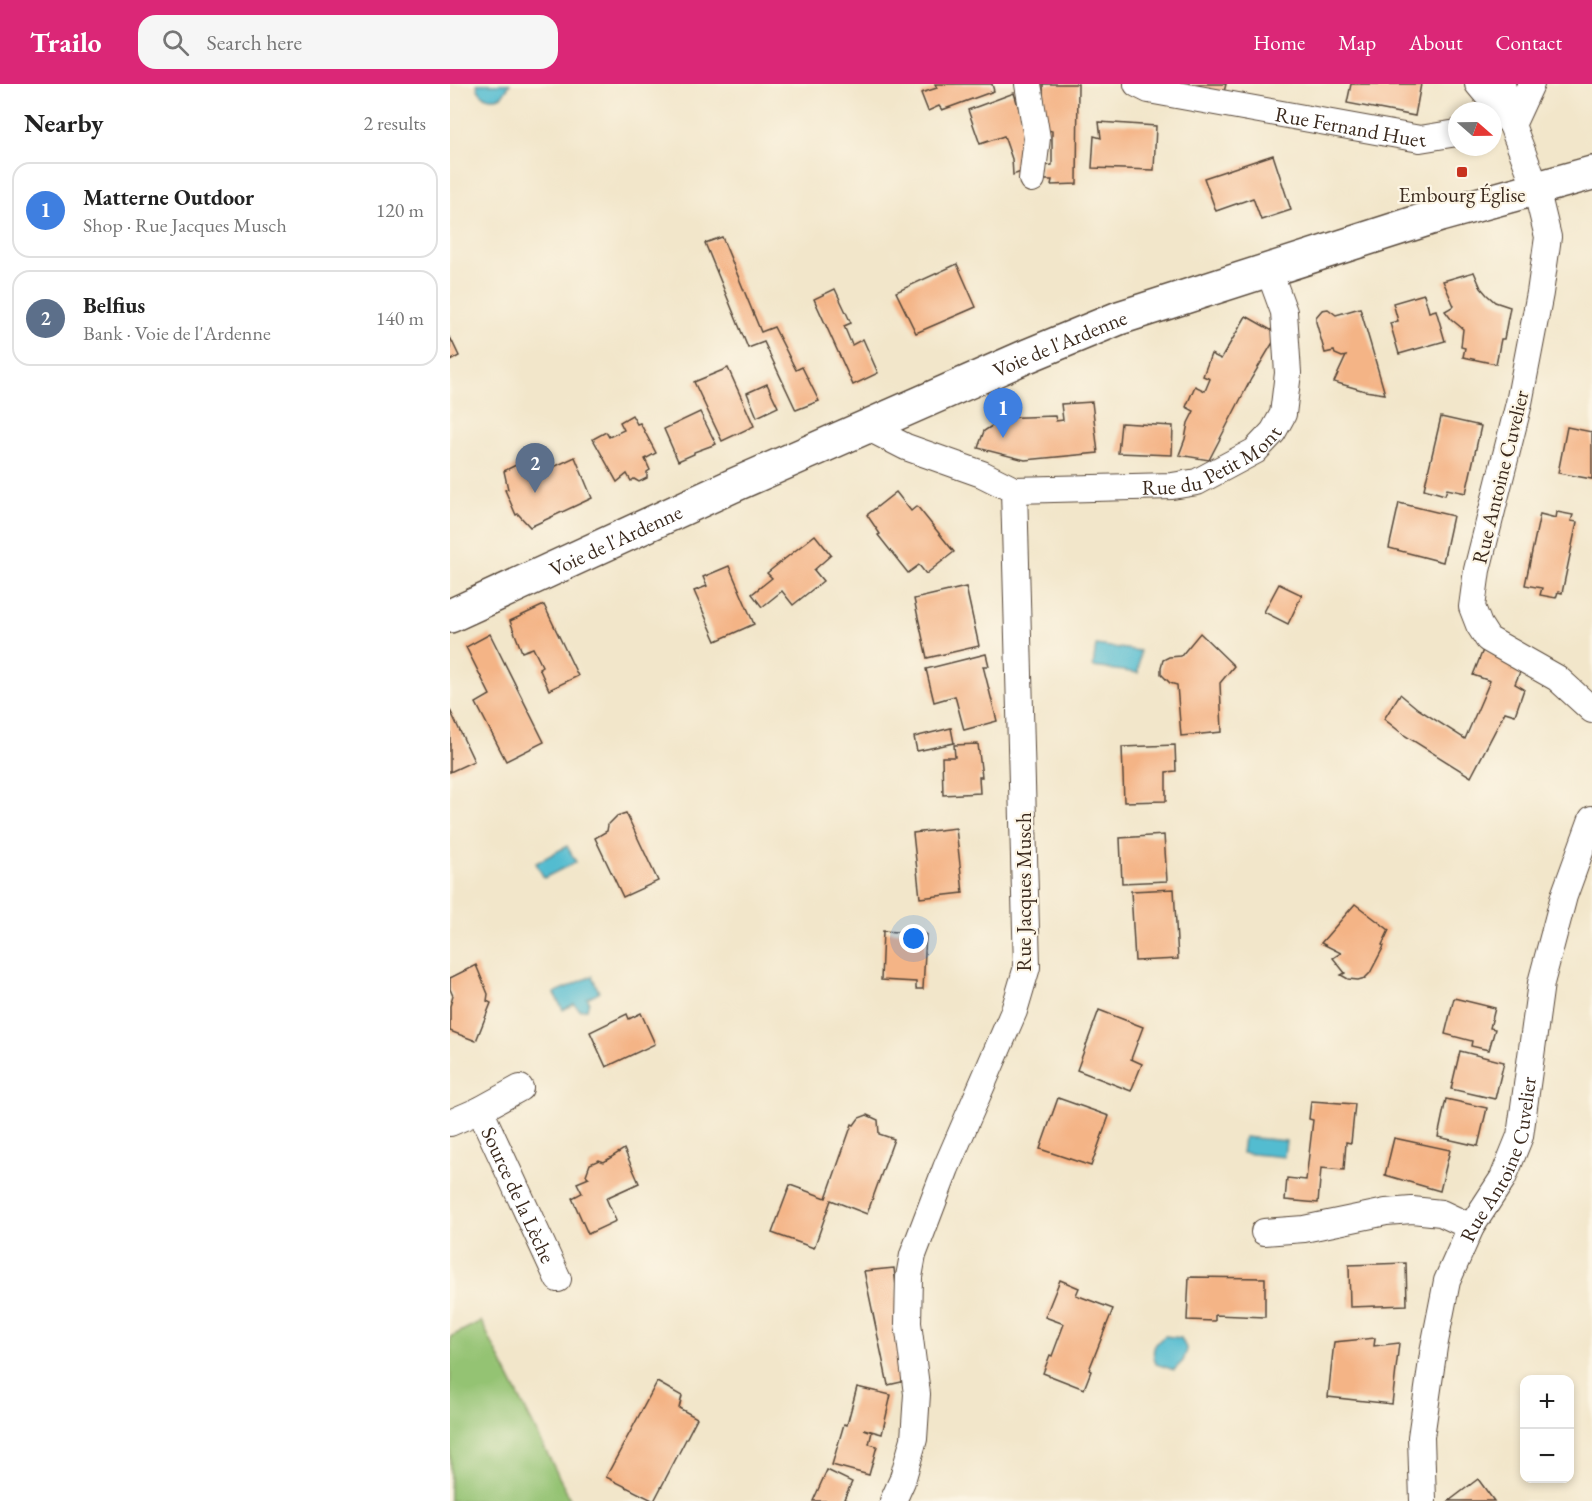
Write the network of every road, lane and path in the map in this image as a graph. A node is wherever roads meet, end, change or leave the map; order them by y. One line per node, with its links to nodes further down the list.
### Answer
1 (1028, 84): 11 (street)
2 (1137, 84): 9 (street, Rue Fernand Huet)
3 (1478, 84): 6 (street)
4 (1502, 84): 7 (street)
5 (1531, 84): 8 (street)
6 (1488, 102)
7 (1502, 102)
8 (1502, 127): 12 (street, Rue Antoine Cuvelier)
9 (1448, 135)
10 (1592, 173): 12 (main road, Voie de l'Ardenne)
11 (1032, 179)
12 (1536, 188): 13 (main road, Voie de l'Ardenne); 17 (street, Rue Antoine Cuvelier)
13 (1268, 268): 14 (main road, Voie de l'Ardenne); 15 (street, Rue du Petit Mont)
14 (867, 427): 15 (street); 16 (main road, Voie de l'Ardenne)
15 (1014, 490): 25 (street, Rue Jacques Musch)
16 (450, 616)
17 (1592, 710)
18 (1592, 819): 22 (street, Rue Antoine Cuvelier)
19 (520, 1088): 20 (street, Source de la Lèche)
20 (480, 1110): 21 (street, Source de la Lèche); 24 (street, Source de la Lèche)
21 (450, 1124)
22 (1471, 1227): 23 (street); 26 (street, Rue Antoine Cuvelier)
23 (1264, 1232)
24 (558, 1279)
25 (893, 1501)
26 (1423, 1501)

